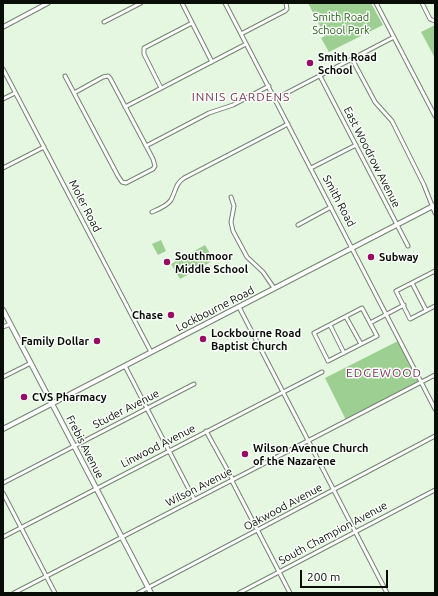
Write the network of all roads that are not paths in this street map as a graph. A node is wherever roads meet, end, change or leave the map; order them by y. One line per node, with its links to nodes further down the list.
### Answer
1 (48, 3): 11 (street)
2 (141, 3): 9 (street)
3 (182, 3): 10 (street)
4 (225, 3): 12 (street, Smith Road)
5 (286, 3): 12 (street)
6 (376, 3): 13 (street)
7 (422, 3): 8 (street)
8 (435, 21)
9 (104, 22)
10 (192, 23): 16 (street); 21 (street)
11 (3, 27)
12 (241, 34): 14 (street, Smith Road)
13 (394, 37): 15 (street); 27 (street)
14 (246, 44): 16 (street); 20 (street, Smith Road)
15 (352, 59): 19 (street); 35 (street)
16 (212, 62): 21 (street)
17 (3, 69): 22 (street, Moler Road)
18 (65, 76): 23 (street)
19 (320, 76): 25 (street); 29 (street, East Woodrow Avenue)
20 (269, 86): 25 (street, Smith Road); 30 (street)
21 (161, 88): 26 (street)
22 (16, 93): 24 (street); 31 (street, Moler Road)
23 (74, 93): 26 (street); 30 (street)
24 (3, 99)
25 (275, 99): 28 (street, Smith Road)
26 (125, 107): 30 (street)
27 (435, 116)
28 (288, 124): 33 (street, Smith Road); 37 (street)
29 (356, 145): 33 (street); 39 (street, East Woodrow Avenue)
30 (146, 146)
31 (44, 147): 32 (street); 59 (street, Moler Road)
32 (3, 168)
33 (311, 168): 36 (street, Smith Road)
34 (230, 197): 46 (street)
35 (433, 206): 38 (street); 39 (main road, Lockbourne Road)
36 (331, 207): 40 (street); 42 (street, Smith Road)
37 (152, 212)
38 (435, 213)
39 (397, 224): 41 (street, East Woodrow Avenue); 42 (main road, Lockbourne Road)
40 (298, 225)
41 (408, 246)
42 (353, 248): 46 (main road, Lockbourne Road); 52 (street, Smith Road)
43 (434, 272): 44 (street); 45 (street)
44 (435, 278)
45 (412, 283): 47 (street); 51 (street)
46 (274, 288): 49 (main road, Lockbourne Road)
47 (404, 305): 51 (street); 52 (street)
48 (435, 306): 51 (street)
49 (239, 307): 59 (main road, Lockbourne Road); 68 (street)
50 (3, 310): 55 (main road, Frebis Avenue)
51 (426, 310)
52 (386, 314): 54 (street); 66 (street, Smith Road)
53 (346, 316): 54 (street); 56 (street); 58 (street)
54 (370, 323): 58 (street)
55 (10, 324): 57 (street); 61 (main road, Frebis Avenue)
56 (330, 325): 60 (street); 60 (street)
57 (3, 327)
58 (360, 344): 60 (street)
59 (151, 352): 62 (main road, Lockbourne Road)
60 (344, 353)
61 (31, 363): 65 (street); 69 (main road, Frebis Avenue)
62 (125, 366): 69 (main road, Lockbourne Road); 70 (street)
63 (322, 372): 68 (street, Linwood Avenue)
64 (435, 375): 66 (street, Wilson Avenue)
65 (3, 377)
66 (422, 382): 71 (street, Smith Road); 75 (street, Wilson Avenue)
67 (194, 384): 70 (street, Studer Avenue)
68 (283, 392): 73 (street, Linwood Avenue); 75 (street)
69 (52, 404): 72 (main road, Lockbourne Road); 76 (main road, Frebis Avenue)
70 (147, 408): 76 (street, Studer Avenue); 77 (street)
71 (435, 409)
72 (3, 429)
73 (206, 432): 77 (street, Linwood Avenue); 78 (street)
74 (435, 436): 81 (street, Oakwood Avenue)
75 (308, 441): 78 (street, Wilson Avenue); 81 (street)
76 (74, 446): 79 (street, Studer Avenue); 80 (main road, Frebis Avenue)
77 (169, 451): 80 (street, Linwood Avenue); 84 (street)
78 (232, 480): 84 (street, Wilson Avenue); 86 (street)
79 (3, 483)
80 (96, 488): 85 (street, Linwood Avenue); 89 (main road, Frebis Avenue)
81 (334, 490): 86 (street, Oakwood Avenue); 87 (street)
82 (435, 490): 87 (street, South Champion Avenue)
83 (3, 493): 85 (street)
84 (194, 499): 89 (street, Wilson Avenue)
85 (21, 527): 88 (street, Linwood Avenue); 91 (street)
86 (258, 530): 90 (street); 92 (street, Oakwood Avenue)
87 (355, 531): 90 (street, South Champion Avenue); 99 (street)
88 (3, 537)
89 (122, 537): 91 (street, Wilson Avenue); 92 (main road, Frebis Avenue)
90 (279, 572): 97 (street, South Champion Avenue); 98 (street)
91 (47, 576): 93 (street, Wilson Avenue); 94 (street)
92 (148, 588): 95 (street, Oakwood Avenue); 96 (main road, Frebis Avenue)
93 (14, 593)
94 (55, 593)
95 (138, 593)
96 (151, 593)
97 (239, 593)
98 (290, 593)
99 (387, 593)

